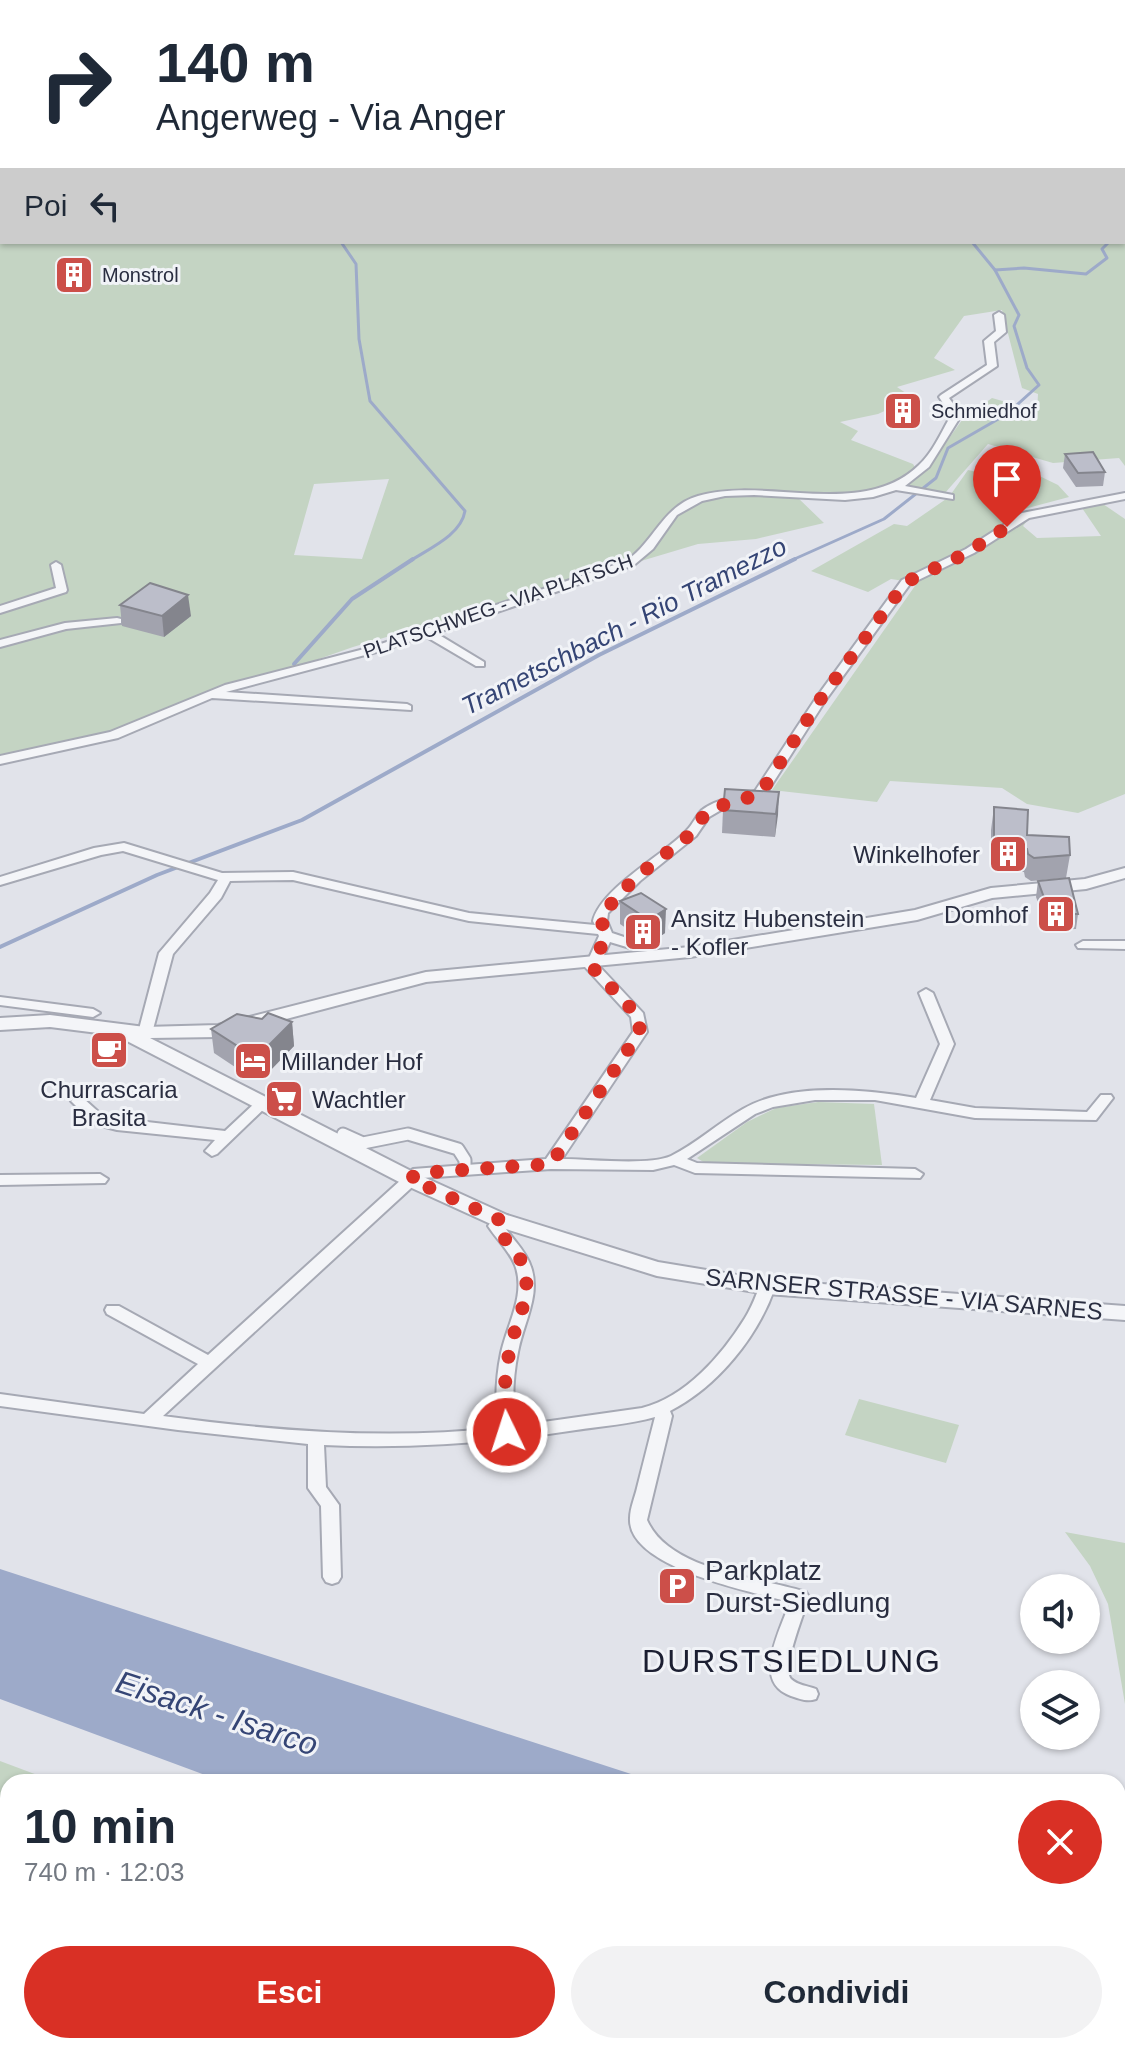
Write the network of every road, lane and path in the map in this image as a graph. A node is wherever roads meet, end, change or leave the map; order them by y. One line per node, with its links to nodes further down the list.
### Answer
1 (999, 315): 2 (street)
2 (900, 488): 4 (street); 8 (street, PLATSCHWEG - VIA PLATSCH)
3 (1125, 496): 17 (street)
4 (949, 497)
5 (56, 565): 6 (street)
6 (0, 610)
7 (117, 621): 9 (street)
8 (425, 631): 10 (street); 11 (street, PLATSCHWEG - VIA PLATSCH)
9 (0, 644)
10 (480, 664)
11 (210, 694): 12 (street, PLATSCHWEG - VIA PLATSCH); 13 (street, PLATSCHWEG - VIA PLATSCH)
12 (407, 708)
13 (0, 760)
14 (1125, 873): 21 (street)
15 (226, 877): 16 (street); 17 (street); 27 (street)
16 (0, 881)
17 (605, 933): 20 (street); 21 (street)
18 (1083, 945): 19 (street)
19 (1125, 945)
20 (640, 947)
21 (595, 961): 28 (street); 38 (street)
22 (926, 993): 32 (street)
23 (0, 1001): 24 (street)
24 (93, 1013)
25 (0, 1024): 26 (street)
26 (117, 1029): 27 (street); 29 (street, SARNSER STRASSE - VIA SARNES)
27 (145, 1033): 28 (street)
28 (195, 1033): 29 (street)
29 (174, 1058): 33 (street, SARNSER STRASSE - VIA SARNES)
30 (1106, 1098): 32 (street)
31 (78, 1101): 35 (street)
32 (921, 1103): 37 (street)
33 (262, 1104): 35 (street); 42 (street, SARNSER STRASSE - VIA SARNES)
34 (343, 1134): 39 (street)
35 (227, 1136): 36 (street)
36 (212, 1151)
37 (675, 1160): 38 (street); 40 (street)
38 (551, 1164): 39 (street)
39 (465, 1169): 42 (street)
40 (915, 1174)
41 (100, 1179): 43 (street)
42 (410, 1179): 44 (street, SARNSER STRASSE - VIA SARNES); 48 (street)
43 (0, 1180)
44 (500, 1220): 45 (street, SARNSER STRASSE - VIA SARNES); 52 (street)
45 (767, 1287): 47 (street, SARNSER STRASSE - VIA SARNES); 50 (street)
46 (113, 1310): 48 (street)
47 (1125, 1313)
48 (209, 1363): 51 (street)
49 (0, 1400): 51 (street)
50 (661, 1409): 52 (street); 55 (street)
51 (150, 1418): 53 (street)
52 (507, 1432): 53 (street)
53 (318, 1438): 54 (street)
54 (332, 1577)
55 (809, 1694)

